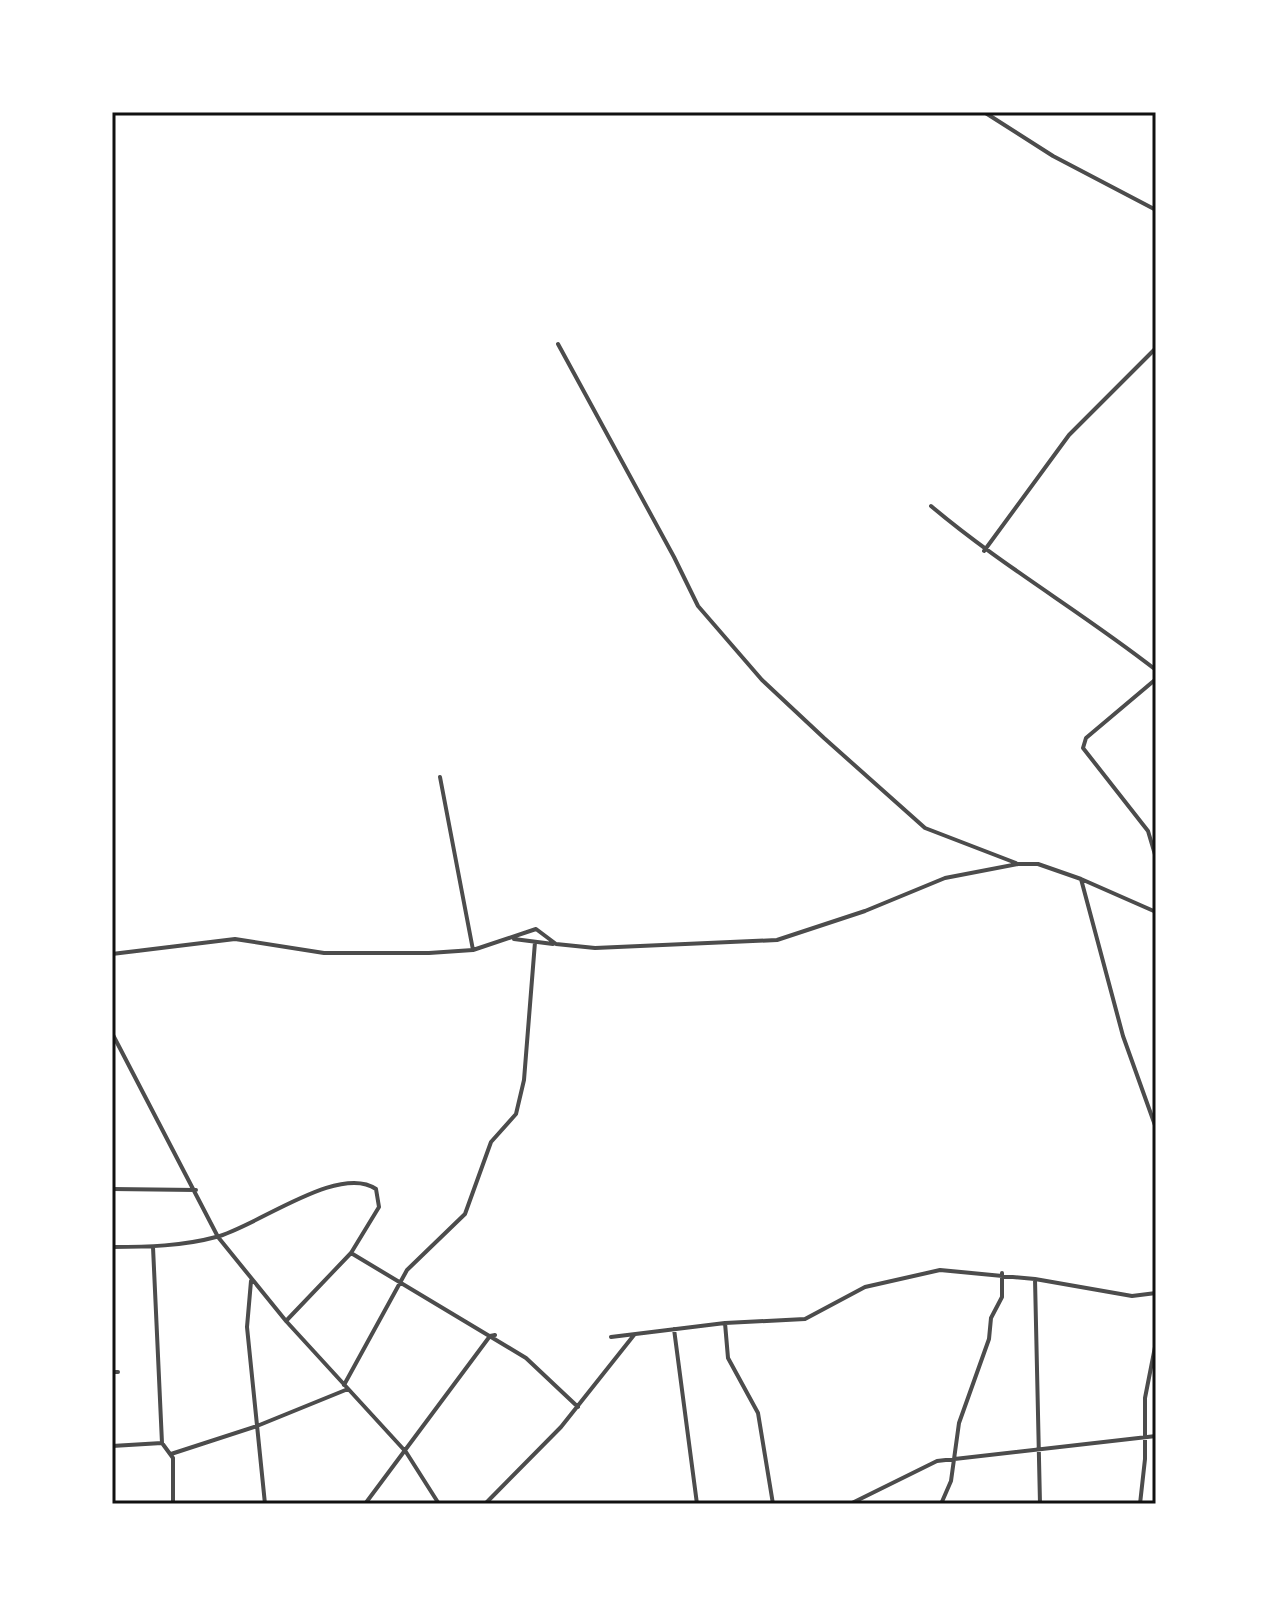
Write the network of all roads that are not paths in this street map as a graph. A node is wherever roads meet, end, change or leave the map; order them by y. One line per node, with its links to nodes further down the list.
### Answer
1 (984, 112): 2 (street)
2 (1156, 210)
3 (558, 344): 11 (street)
4 (1156, 348): 6 (street)
5 (931, 506): 6 (street)
6 (984, 551): 7 (street)
7 (1156, 670)
8 (1156, 679): 10 (street)
9 (440, 777): 17 (street)
10 (1156, 858)
11 (1018, 864): 12 (street); 16 (street)
12 (1081, 879): 13 (street); 20 (street)
13 (1156, 912)
14 (512, 939): 15 (street); 16 (street); 17 (street)
15 (535, 942): 16 (street); 30 (street)
16 (556, 944)
17 (473, 950): 18 (street)
18 (112, 954)
19 (112, 1033): 22 (street)
20 (1156, 1128)
21 (112, 1189): 22 (street)
22 (196, 1190): 23 (street)
23 (218, 1237): 25 (street); 26 (street); 29 (street)
24 (112, 1247): 25 (street)
25 (153, 1247): 44 (street)
26 (351, 1253): 30 (street); 32 (street)
27 (1002, 1273): 28 (street); 33 (street); 49 (street)
28 (1035, 1279): 31 (street); 46 (street)
29 (251, 1281): 32 (street); 41 (street)
30 (399, 1282): 36 (street); 39 (street)
31 (1156, 1293)
32 (286, 1321): 39 (street)
33 (725, 1323): 34 (street); 56 (street)
34 (674, 1329): 35 (street); 55 (street)
35 (635, 1334): 37 (street); 40 (street)
36 (492, 1336): 40 (street); 47 (street)
37 (611, 1337)
38 (1156, 1342): 42 (street)
39 (346, 1387): 41 (street); 47 (street)
40 (578, 1407): 54 (street)
41 (257, 1426): 48 (street); 51 (street)
42 (1144, 1436): 43 (street); 46 (street); 60 (street)
43 (1156, 1436)
44 (162, 1443): 45 (street); 48 (street)
45 (112, 1446)
46 (1040, 1448): 49 (street); 59 (street)
47 (406, 1452): 52 (street); 53 (street)
48 (171, 1454): 50 (street)
49 (954, 1460): 57 (street); 58 (street)
50 (173, 1504)
51 (265, 1504)
52 (365, 1504)
53 (439, 1504)
54 (485, 1504)
55 (697, 1504)
56 (773, 1504)
57 (850, 1504)
58 (941, 1504)
59 (1040, 1504)
60 (1140, 1504)

